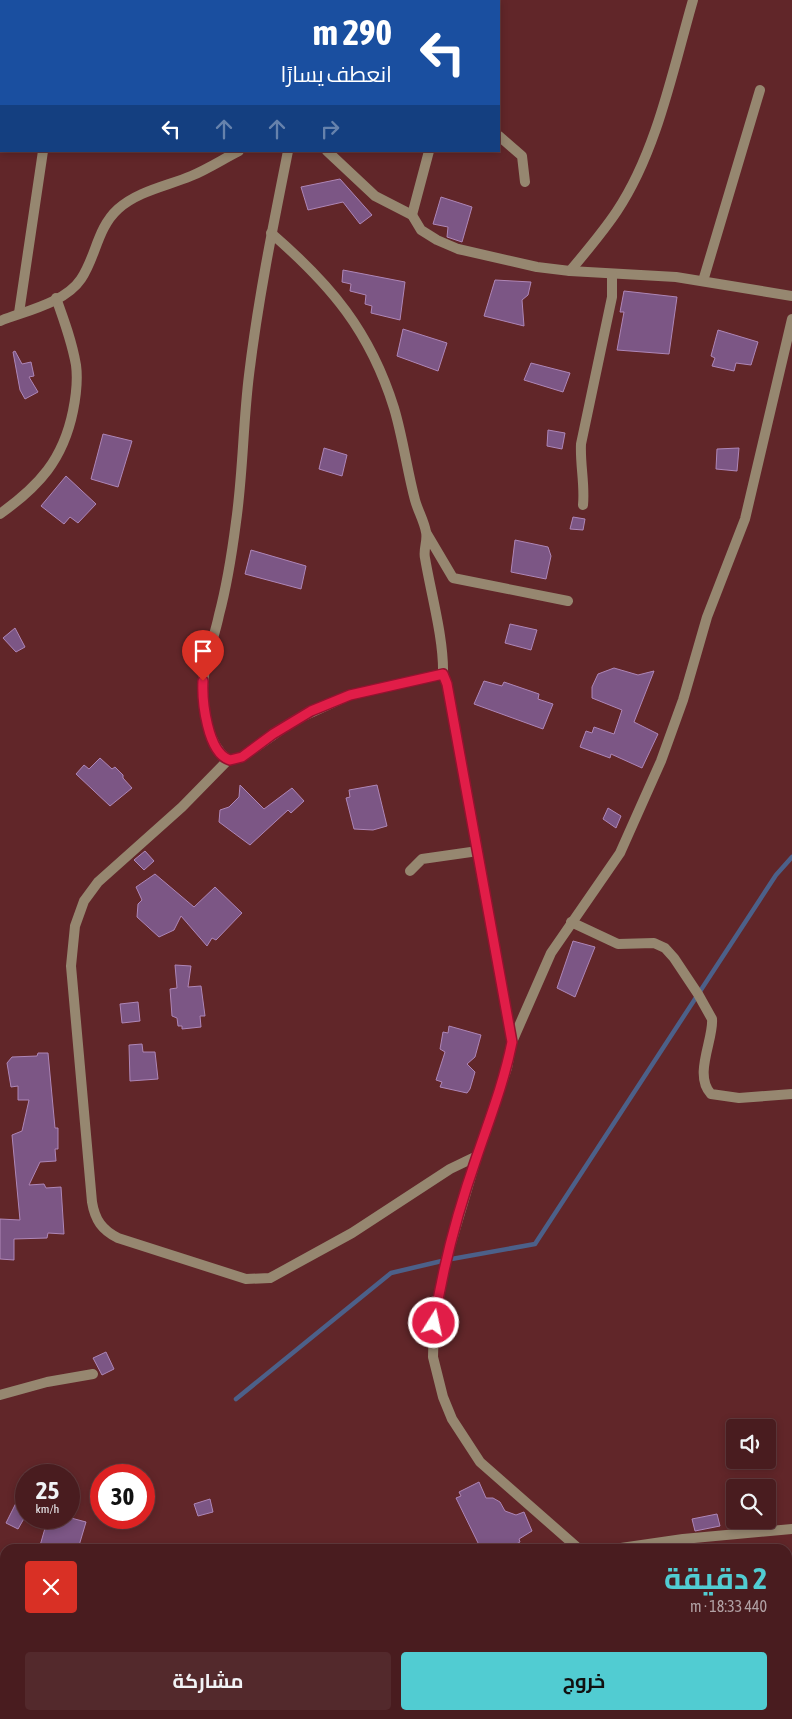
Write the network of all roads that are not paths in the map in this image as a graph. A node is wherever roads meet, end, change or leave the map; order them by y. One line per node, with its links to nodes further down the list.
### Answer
1 (694, 0): 12 (street)
2 (760, 90): 14 (street)
3 (500, 137): 9 (street)
4 (43, 152): 17 (street)
5 (237, 152): 16 (street)
6 (288, 152): 11 (street)
7 (328, 152): 10 (street)
8 (429, 152): 10 (street)
9 (525, 182)
10 (412, 215): 12 (street)
11 (272, 234): 22 (street); 25 (street)
12 (570, 271): 13 (street)
13 (612, 274): 14 (street); 20 (street)
14 (703, 281): 15 (street)
15 (792, 296)
16 (56, 298): 17 (street); 21 (street)
17 (19, 313): 19 (street)
18 (792, 319): 28 (street)
19 (0, 321)
20 (583, 505)
21 (0, 514)
22 (427, 534): 23 (street); 24 (street)
23 (568, 601)
24 (443, 674): 25 (street); 26 (street)
25 (229, 759): 31 (street)
26 (478, 851): 27 (street); 29 (street)
27 (410, 871)
28 (571, 922): 29 (street); 30 (street)
29 (512, 1042): 31 (street)
30 (792, 1094)
31 (477, 1156): 35 (street)
32 (93, 1374): 33 (street)
33 (0, 1395)
34 (792, 1529): 36 (street)
35 (573, 1544)
36 (648, 1544)

